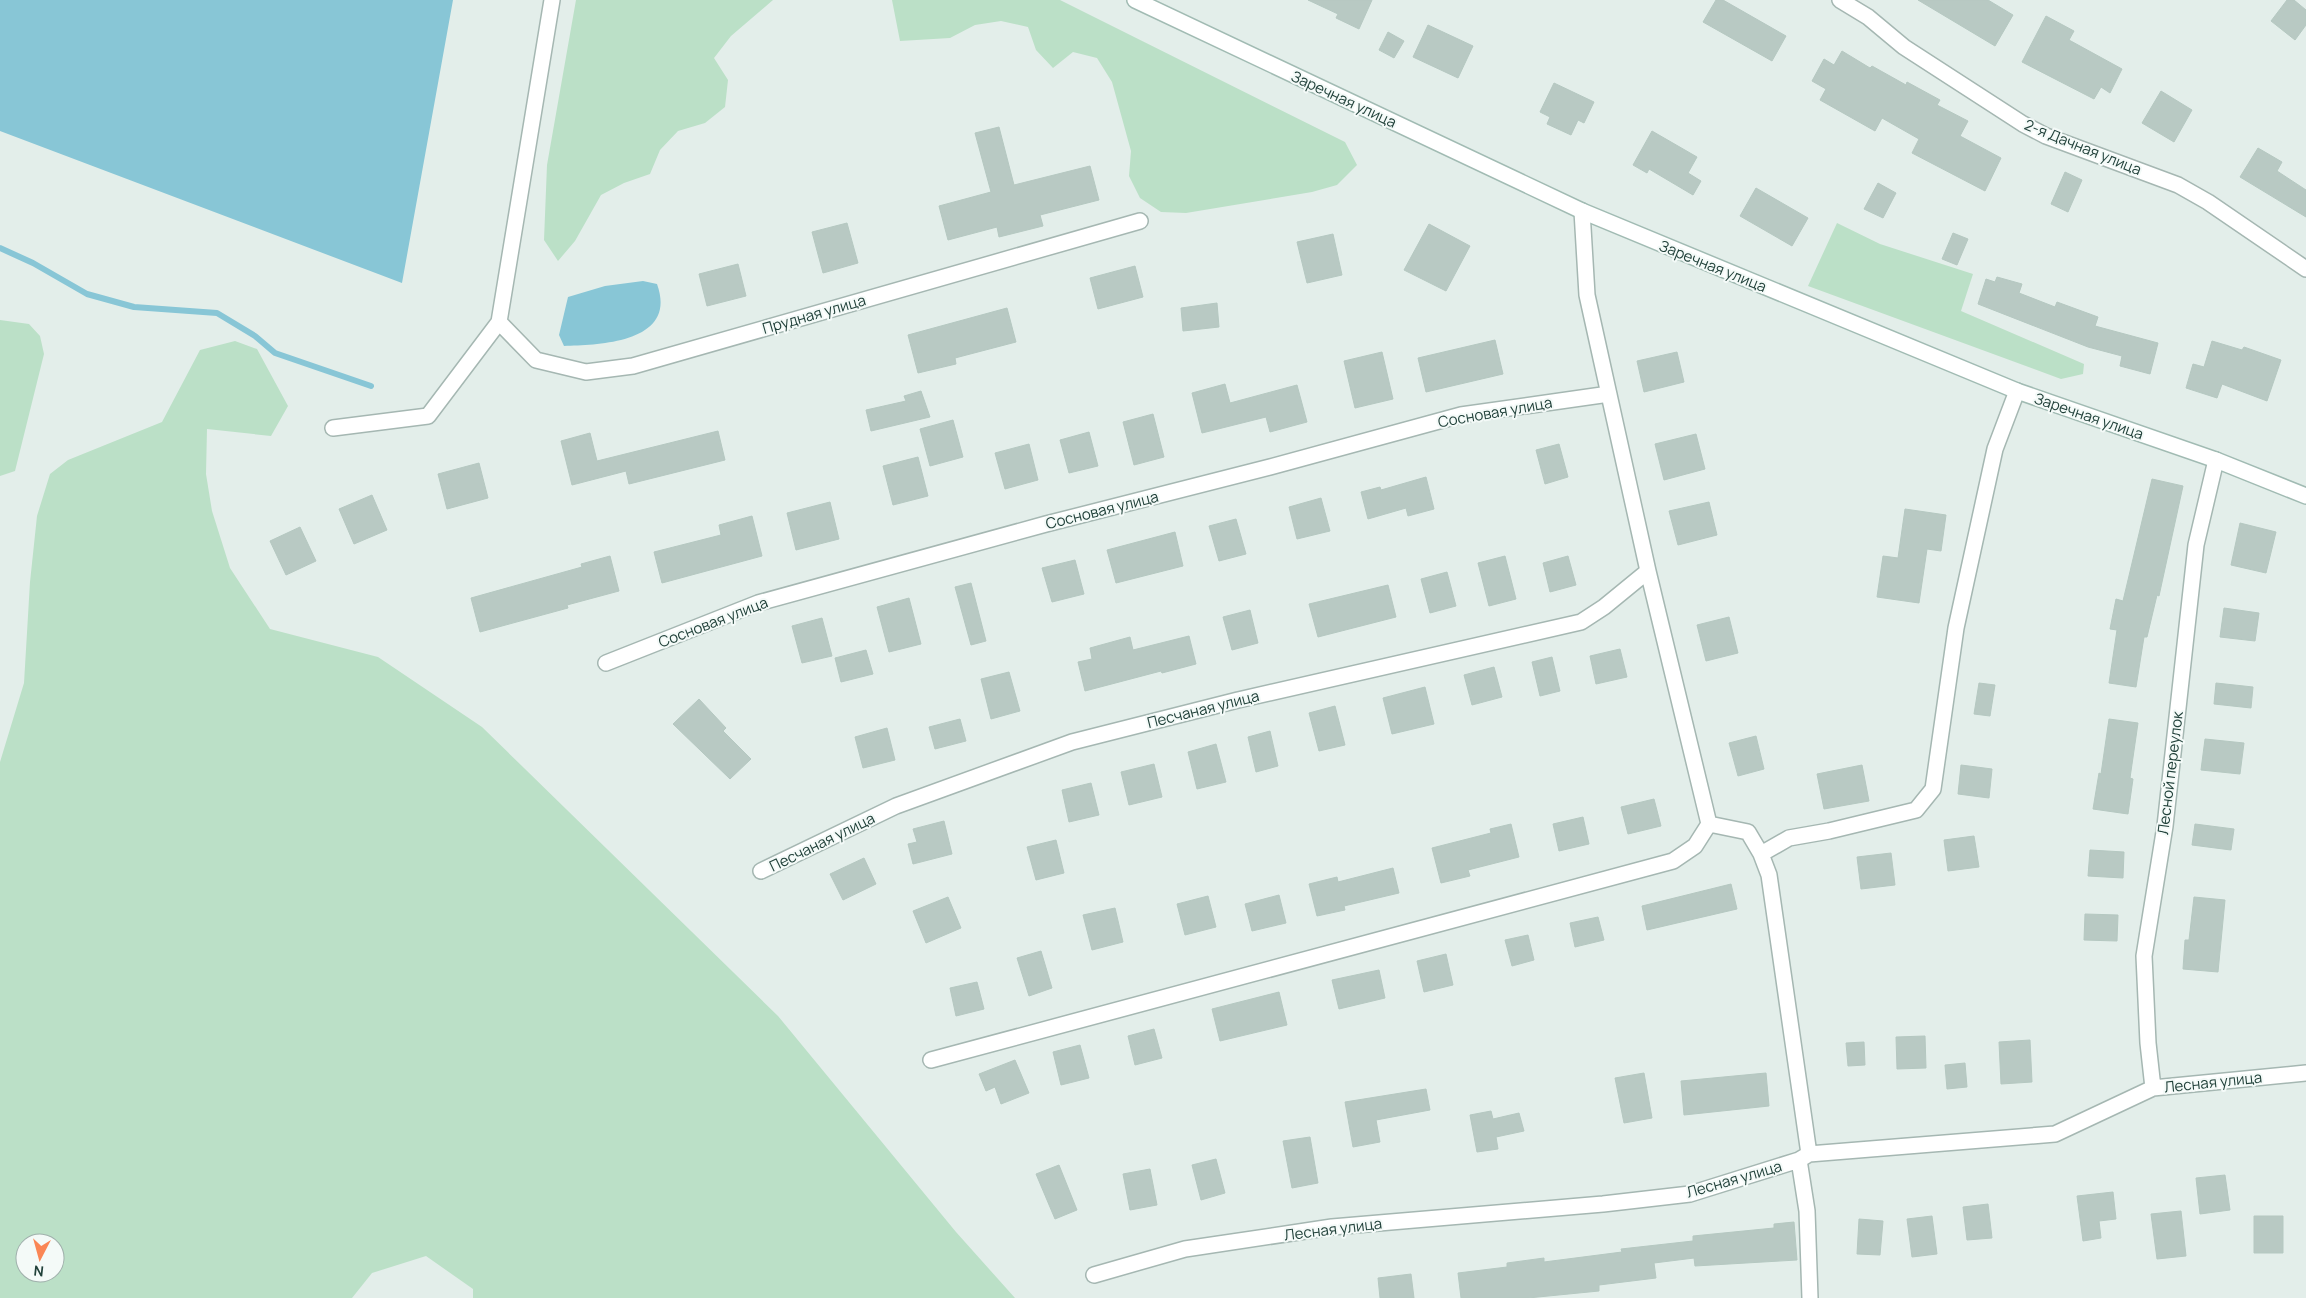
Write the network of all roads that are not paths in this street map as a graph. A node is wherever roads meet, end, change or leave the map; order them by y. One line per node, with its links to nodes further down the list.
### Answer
1 (552, 0): 7 (street)
2 (1135, 0): 4 (street, Заречная улица)
3 (1840, 0): 6 (street, 2-я Дачная улица)
4 (1582, 211): 8 (street, Заречная улица); 9 (street)
5 (1140, 221): 7 (street, Прудная улица)
6 (2306, 268)
7 (499, 322): 10 (street)
8 (2017, 391): 11 (street, Заречная улица); 16 (street)
9 (1609, 394): 13 (street); 14 (street, Сосновая улица)
10 (332, 428)
11 (2216, 460): 12 (street, Заречная улица); 20 (street, Лесной переулок)
12 (2306, 496)
13 (1648, 571): 15 (street); 17 (street, Песчаная улица)
14 (606, 663)
15 (1709, 824): 16 (street); 18 (street)
16 (1761, 854): 21 (street)
17 (761, 871)
18 (931, 1060)
19 (2306, 1073): 20 (street, Лесная улица)
20 (2153, 1088): 21 (street, Лесная улица)
21 (1804, 1157): 22 (street, Лесная улица); 23 (street)
22 (1094, 1275)
23 (1810, 1298)

